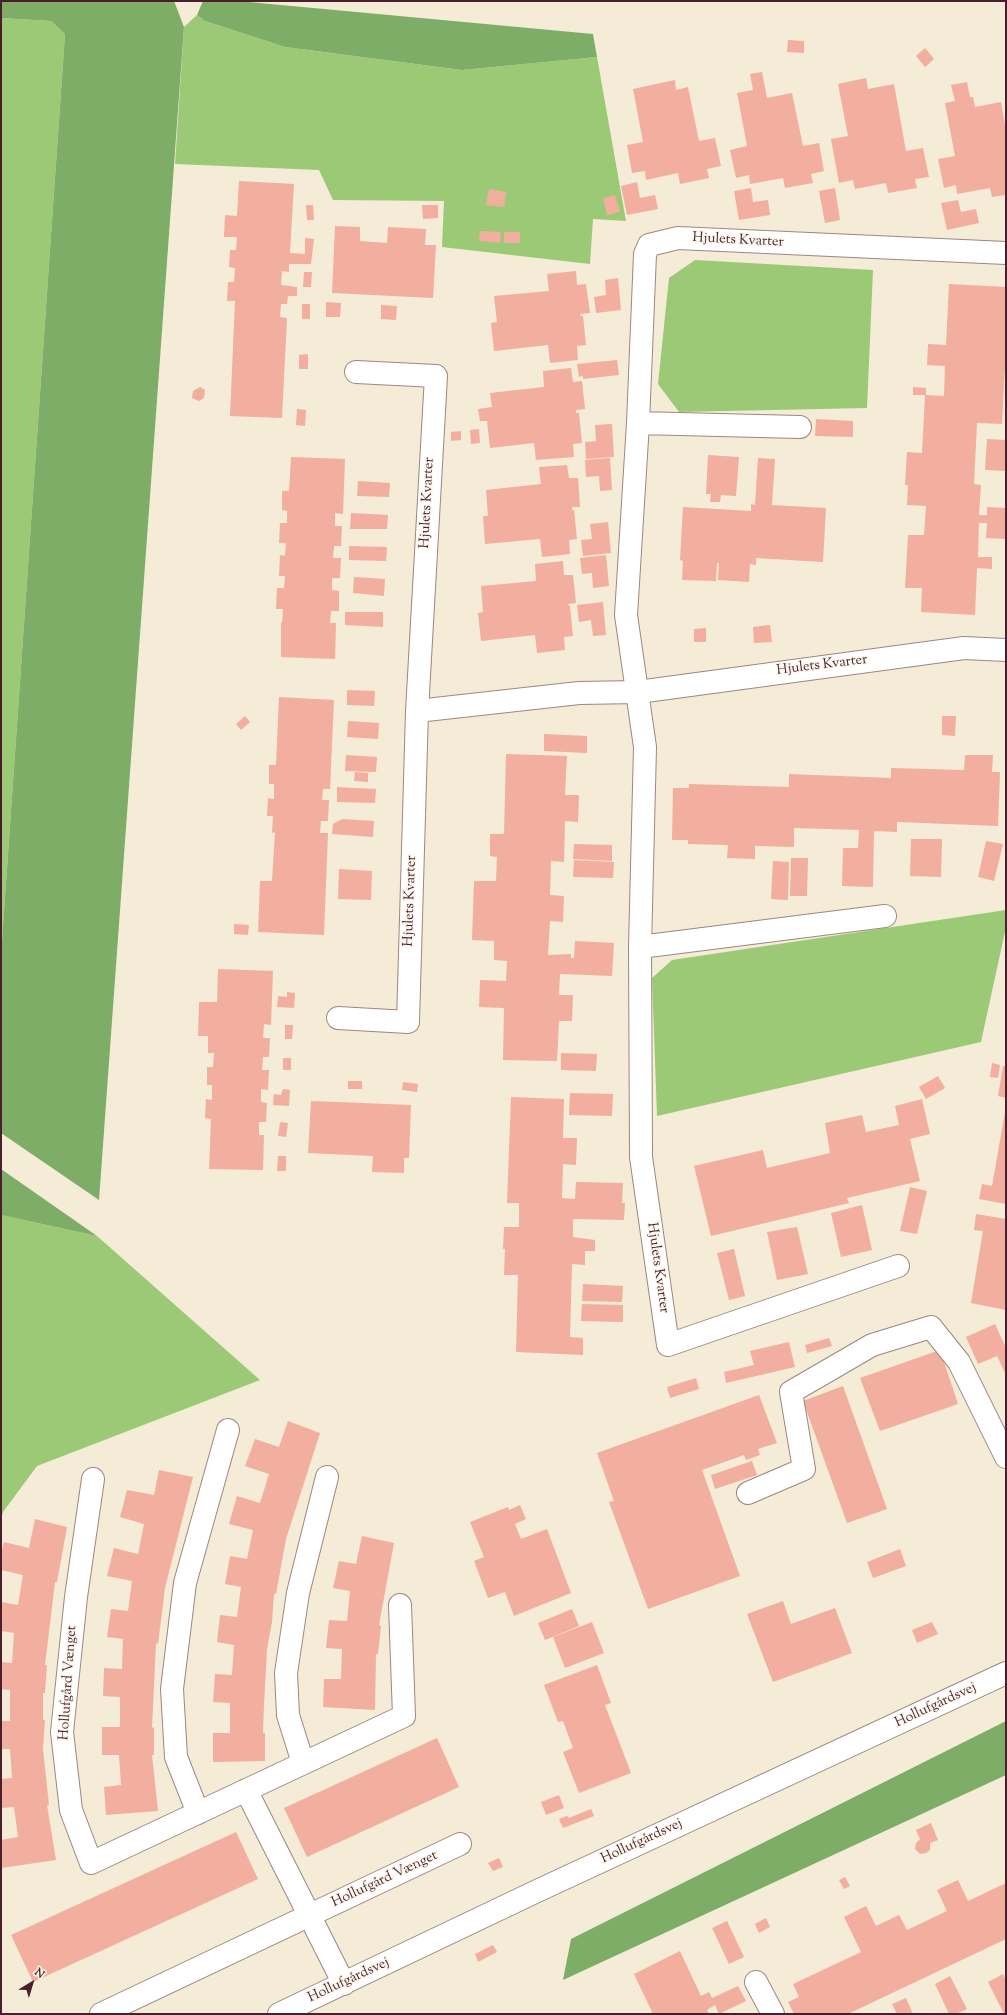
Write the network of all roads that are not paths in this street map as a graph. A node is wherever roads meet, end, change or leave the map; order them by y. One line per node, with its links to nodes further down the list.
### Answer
1 (1006, 253): 3 (street, Hjulets Kvarter)
2 (356, 372): 7 (street, Hjulets Kvarter)
3 (638, 423): 4 (street); 6 (street, Hjulets Kvarter)
4 (800, 427)
5 (1006, 650): 6 (street, Hjulets Kvarter)
6 (638, 692): 7 (street, Hjulets Kvarter); 9 (street, Hjulets Kvarter)
7 (417, 710): 10 (street, Hjulets Kvarter)
8 (885, 916): 9 (street)
9 (640, 947): 11 (street, Hjulets Kvarter)
10 (338, 1018)
11 (898, 1266)
12 (228, 1430): 21 (street)
13 (1006, 1457): 16 (street)
14 (326, 1477): 19 (street)
15 (93, 1479): 21 (street, Hollufgård Vænget)
16 (748, 1494)
17 (400, 1605): 19 (street, Hollufgård Vænget)
18 (1006, 1673): 25 (street, Hollufgårdsvej)
19 (303, 1763): 20 (street, Hollufgård Vænget)
20 (246, 1790): 21 (street, Hollufgård Vænget); 23 (street)
21 (198, 1813)
22 (460, 1844): 23 (street, Hollufgård Vænget)
23 (309, 1916): 25 (street); 26 (street, Hollufgård Vænget)
24 (756, 1982): 28 (street)
25 (344, 1984): 27 (street, Hollufgårdsvej)
26 (101, 2014)
27 (279, 2014)
28 (773, 2014)

